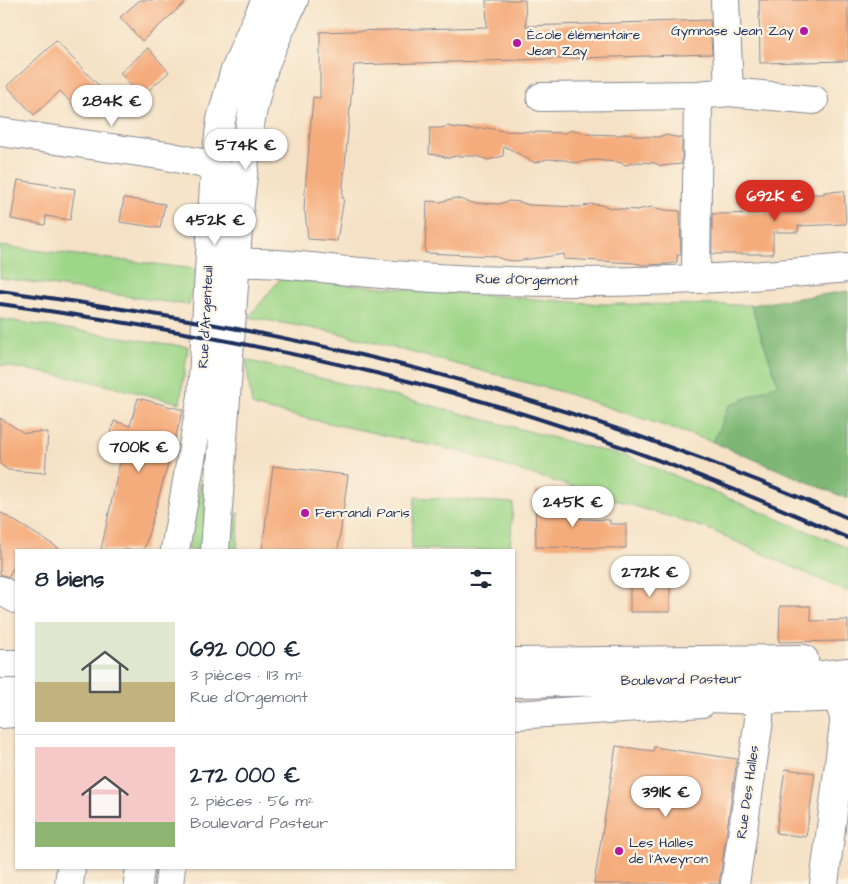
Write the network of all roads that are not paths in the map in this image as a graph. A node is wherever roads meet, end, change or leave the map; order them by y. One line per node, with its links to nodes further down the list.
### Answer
1 (266, 0): 9 (main road, Rue d'Argenteuil)
2 (294, 0): 10 (main road, Rue d'Argenteuil)
3 (725, 0): 4 (main road)
4 (729, 92): 5 (main road); 7 (main road)
5 (698, 95): 6 (main road); 14 (main road)
6 (541, 98)
7 (814, 100)
8 (0, 132): 9 (main road)
9 (215, 166): 10 (main road); 13 (main road, Rue d'Argenteuil)
10 (240, 202): 11 (main road, Rue d'Argenteuil)
11 (237, 262): 13 (main road, Rue d'Orgemont); 14 (main road, Rue d'Orgemont); 16 (main road, Rue d'Argenteuil)
12 (848, 268): 14 (main road, Rue d'Orgemont)
13 (209, 273): 15 (main road, Rue d'Argenteuil)
14 (696, 278)
15 (175, 549)
16 (215, 549)
17 (0, 590): 18 (main road)
18 (15, 598)
19 (515, 662): 20 (main road, Boulevard Pasteur)
20 (848, 662)
21 (0, 664): 22 (main road)
22 (15, 664)
23 (848, 672): 26 (main road, Boulevard Pasteur)
24 (15, 680): 25 (main road)
25 (0, 681)
26 (515, 683)
27 (15, 693): 28 (main road)
28 (0, 694)
29 (515, 695): 31 (main road, Boulevard Pasteur)
30 (843, 698): 31 (main road, Boulevard Pasteur); 42 (main road)
31 (752, 700): 34 (main road, Boulevard Pasteur); 41 (main road, Rue Des Halles)
32 (0, 714): 33 (main road)
33 (15, 714)
34 (515, 715)
35 (71, 869): 38 (main road)
36 (140, 869): 39 (main road)
37 (171, 869): 40 (main road)
38 (69, 884)
39 (138, 884)
40 (169, 884)
41 (735, 884)
42 (824, 884)

